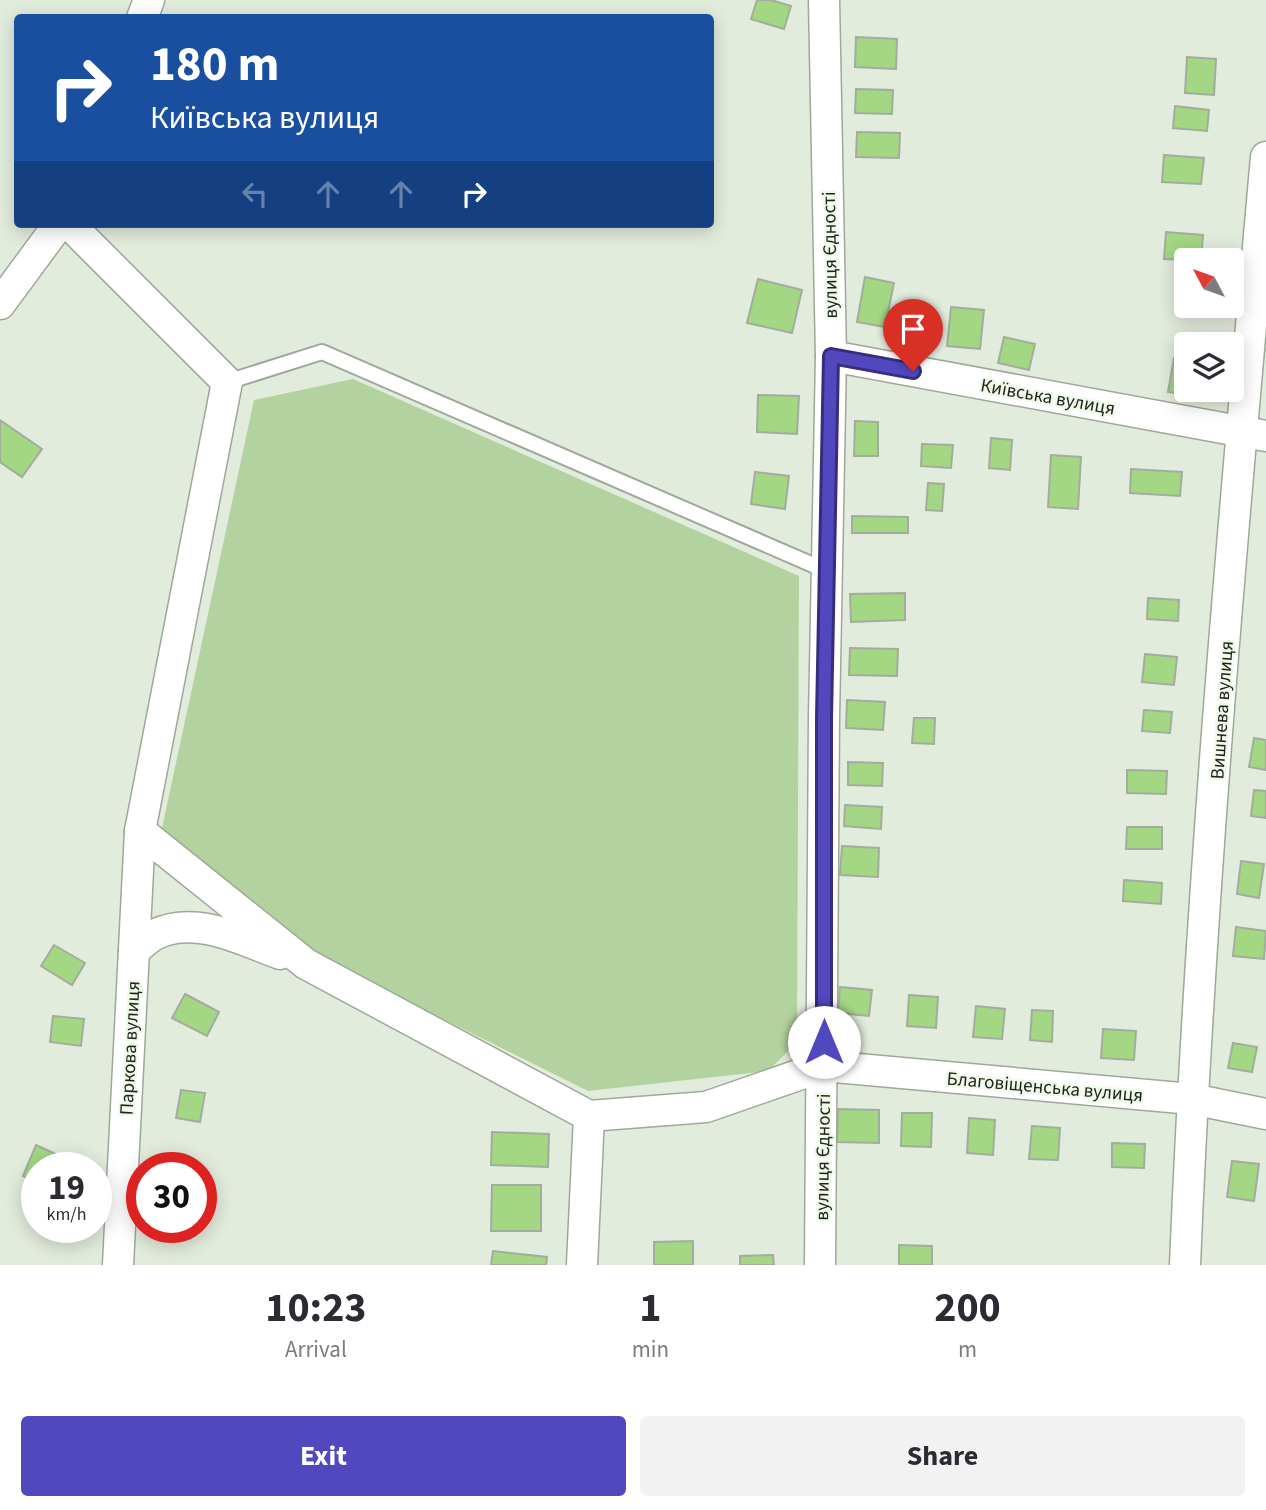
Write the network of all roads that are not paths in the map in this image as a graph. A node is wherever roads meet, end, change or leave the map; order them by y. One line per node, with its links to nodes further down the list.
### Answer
1 (824, 0): 6 (street, вулиця Єдності)
2 (1266, 156): 8 (street, Вишнева вулиця)
3 (56, 228): 5 (street)
4 (73, 228): 7 (street)
5 (0, 304)
6 (831, 356): 8 (street, Київська вулиця); 9 (street, вулиця Єдності)
7 (227, 382): 9 (lane); 10 (street, Паркова вулиця)
8 (1254, 434): 14 (street, Вишнева вулиця)
9 (827, 571): 13 (street, вулиця Єдності)
10 (140, 831): 11 (street, Паркова вулиця); 12 (street)
11 (134, 951): 12 (street); 17 (street, Паркова вулиця)
12 (306, 964): 16 (street)
13 (824, 1066): 14 (street, Благовіщенська вулиця); 16 (street); 19 (street, вулиця Єдності)
14 (1192, 1099): 15 (street, Благовіщенська вулиця); 20 (street, Вишнева вулиця)
15 (1266, 1114)
16 (589, 1116): 18 (street)
17 (118, 1265)
18 (582, 1265)
19 (820, 1265)
20 (1185, 1265)

